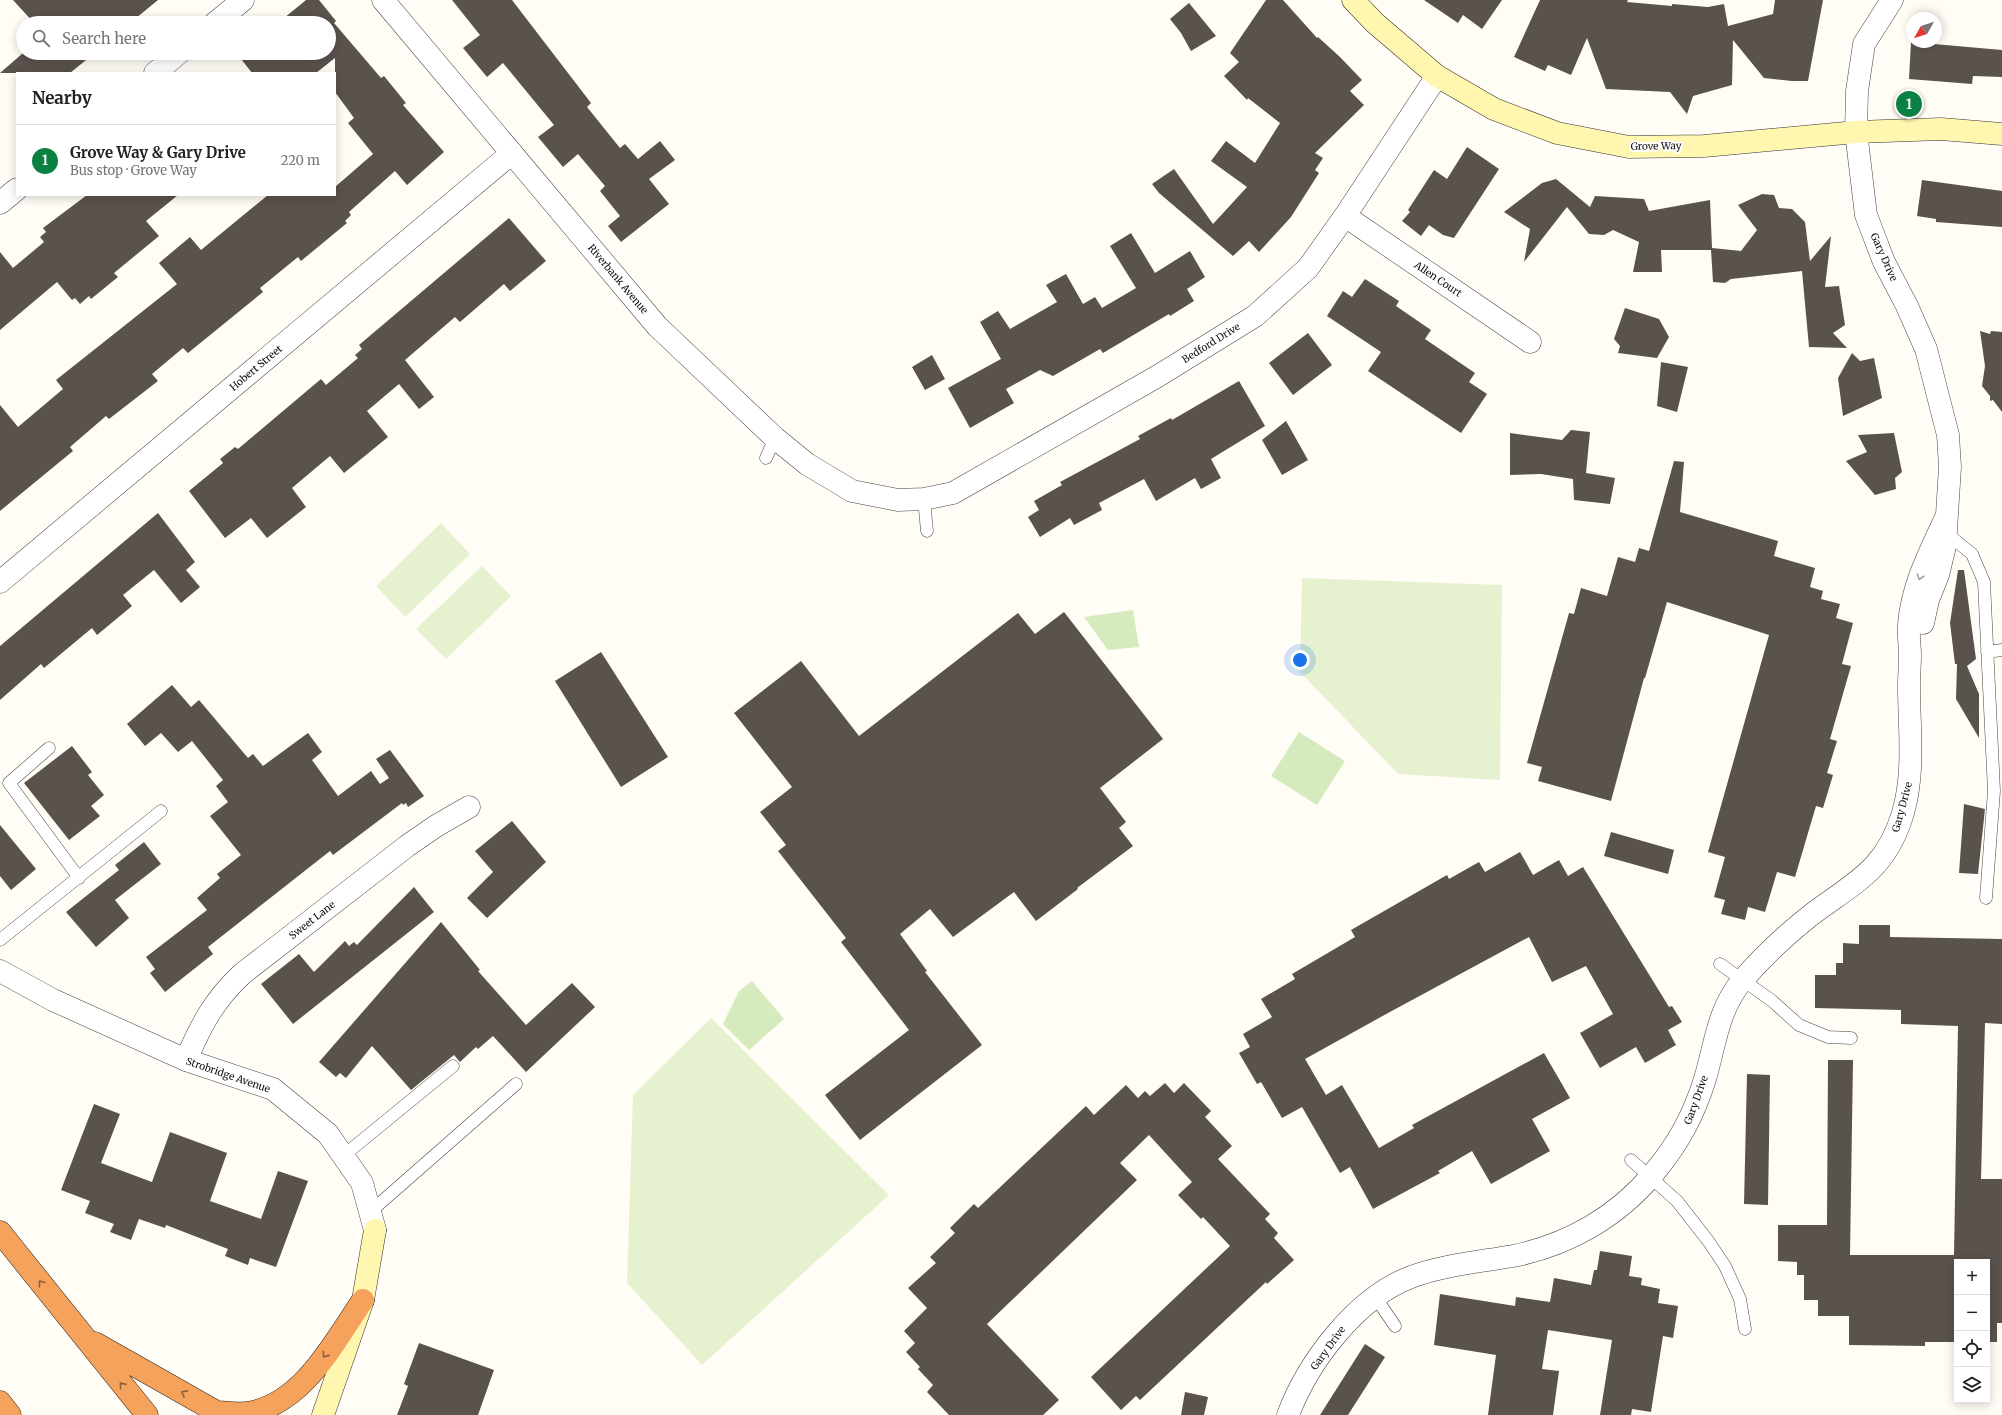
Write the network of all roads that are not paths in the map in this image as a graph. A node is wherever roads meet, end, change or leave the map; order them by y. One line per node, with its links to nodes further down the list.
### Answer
1 (243, 0): 5 (street)
2 (383, 0): 11 (street, Riverbank Avenue)
3 (1352, 0): 8 (main road, Grove Way)
4 (1892, 0): 9 (street, Gary Drive)
5 (224, 16)
6 (171, 60): 7 (street)
7 (156, 72)
8 (1437, 76): 9 (main road, Grove Way); 14 (street, Bedford Drive)
9 (1856, 132): 10 (main road, Grove Way); 20 (street, Gary Drive)
10 (2002, 134)
11 (512, 153): 16 (street, Riverbank Avenue); 22 (street, Hobert Street)
12 (16, 190): 13 (street)
13 (0, 203)
14 (1345, 216): 15 (street, Allen Court); 18 (street, Bedford Drive)
15 (1530, 342)
16 (775, 438): 17 (lane); 19 (street, Riverbank Avenue)
17 (766, 458)
18 (924, 499): 19 (street, Bedford Drive); 21 (lane)
19 (898, 500)
20 (1947, 524): 24 (lane); 33 (street, Gary Drive)
21 (927, 531)
22 (0, 582)
23 (2002, 650): 24 (lane)
24 (1987, 652): 29 (lane)
25 (49, 748): 28 (lane)
26 (469, 807): 35 (street, Sweet Lane)
27 (160, 811): 28 (lane)
28 (79, 878): 30 (lane)
29 (1986, 898)
30 (0, 940)
31 (1720, 964): 33 (lane)
32 (0, 971): 35 (street, Strobridge Avenue)
33 (1743, 979): 34 (lane); 40 (street, Gary Drive)
34 (1851, 1038)
35 (186, 1060): 38 (street, Strobridge Avenue)
36 (453, 1066): 38 (lane)
37 (516, 1084): 41 (lane)
38 (343, 1156): 41 (street, Strobridge Avenue)
39 (1631, 1160): 40 (lane)
40 (1651, 1177): 43 (street, Gary Drive); 46 (lane)
41 (372, 1221): 44 (main road, Strobridge Avenue)
42 (0, 1232): 47 (highway, one-way to 42)
43 (1376, 1298): 45 (lane); 53 (street, Gary Drive)
44 (363, 1300): 49 (highway, one-way to 49); 52 (main road, Strobridge Avenue)
45 (1395, 1326)
46 (1745, 1329)
47 (80, 1333): 49 (highway, one-way to 47); 51 (highway, one-way to 47)
48 (0, 1402): 50 (highway)
49 (220, 1414)
50 (10, 1415)
51 (147, 1415)
52 (323, 1415)
53 (1288, 1415)

